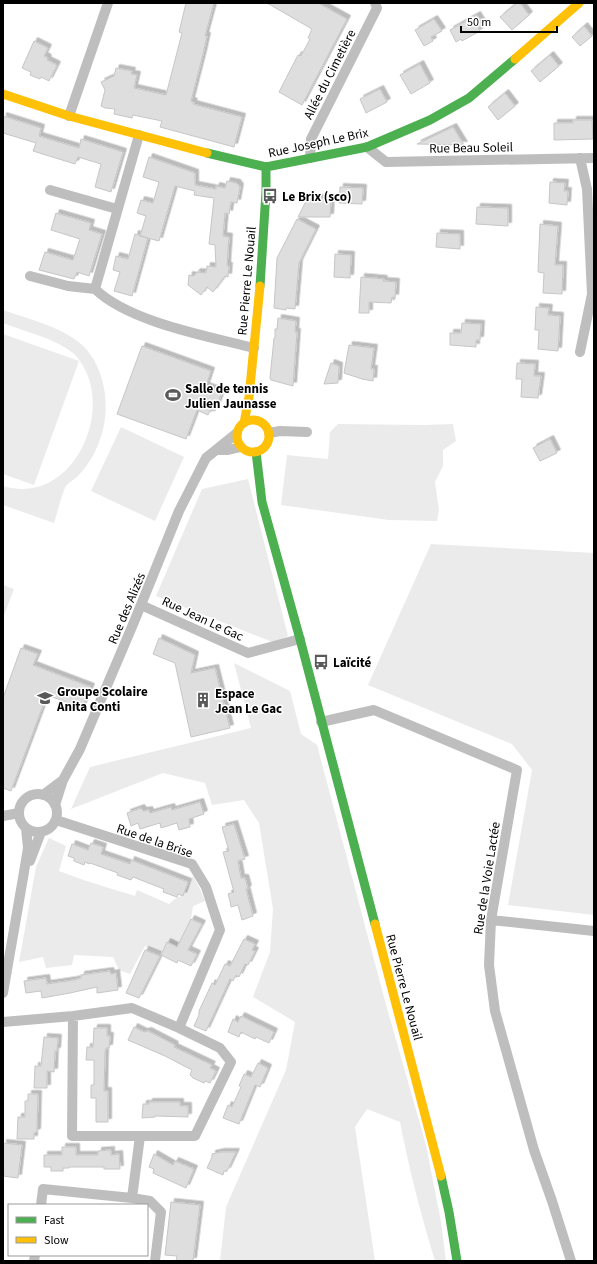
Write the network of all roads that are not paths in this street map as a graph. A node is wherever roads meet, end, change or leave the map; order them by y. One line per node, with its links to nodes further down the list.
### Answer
1 (108, 3): 5 (street)
2 (375, 3): 8 (street, Allée du Cimetière)
3 (579, 3): 7 (street, Rue Joseph Le Brix)
4 (3, 94): 5 (street, Rue Joseph Le Brix)
5 (69, 116): 6 (street, Rue Joseph Le Brix)
6 (139, 135): 11 (street, Rue Joseph Le Brix); 13 (street)
7 (367, 147): 8 (street, Rue Joseph Le Brix); 9 (street, Rue Beau Soleil)
8 (310, 158): 11 (street, Rue Joseph Le Brix)
9 (580, 158): 10 (street, Rue Beau Soleil); 17 (street)
10 (594, 158)
11 (266, 167): 16 (street, Rue Pierre Le Nouail)
12 (50, 190): 13 (street)
13 (117, 209): 15 (street)
14 (30, 276): 15 (street)
15 (95, 289): 16 (street)
16 (254, 348): 18 (street, Rue Pierre Le Nouail)
17 (580, 352)
18 (249, 397): 19 (street, Rue Pierre Le Nouail); 20 (street, Rue Pierre Le Nouail)
19 (259, 421): 20 (street); 23 (street)
20 (244, 423): 22 (street)
21 (307, 432): 23 (street)
22 (237, 433): 24 (street); 25 (street, Rue des Alizés)
23 (268, 433): 26 (street)
24 (242, 447): 25 (street); 26 (street)
25 (218, 450): 27 (street, Rue des Alizés)
26 (256, 452): 28 (street)
27 (141, 605): 28 (street, Rue Jean Le Gac); 30 (street, Rue des Alizés)
28 (300, 639): 29 (street, Rue Pierre Le Nouail)
29 (321, 722): 39 (street, Rue de la Voie Lactée); 49 (street, Rue Pierre Le Nouail)
30 (63, 780): 31 (street, Rue des Alizés); 32 (street, Rue des Alizés)
31 (43, 795): 32 (street); 33 (street)
32 (55, 806): 35 (street)
33 (19, 813): 34 (street); 36 (street)
34 (3, 816)
35 (56, 820): 37 (street); 44 (street, Rue de la Brise)
36 (26, 828): 37 (street); 38 (street)
37 (41, 832): 38 (street)
38 (24, 878): 41 (street)
39 (491, 920): 40 (street); 50 (street, Rue de la Voie Lactée)
40 (594, 931)
41 (3, 993)
42 (73, 1016): 43 (street); 44 (street); 45 (street)
43 (3, 1022)
44 (179, 1028): 45 (street)
45 (140, 1136): 46 (street)
46 (132, 1198): 47 (street); 48 (street)
47 (41, 1204)
48 (155, 1261)
49 (457, 1261)
50 (571, 1261)

